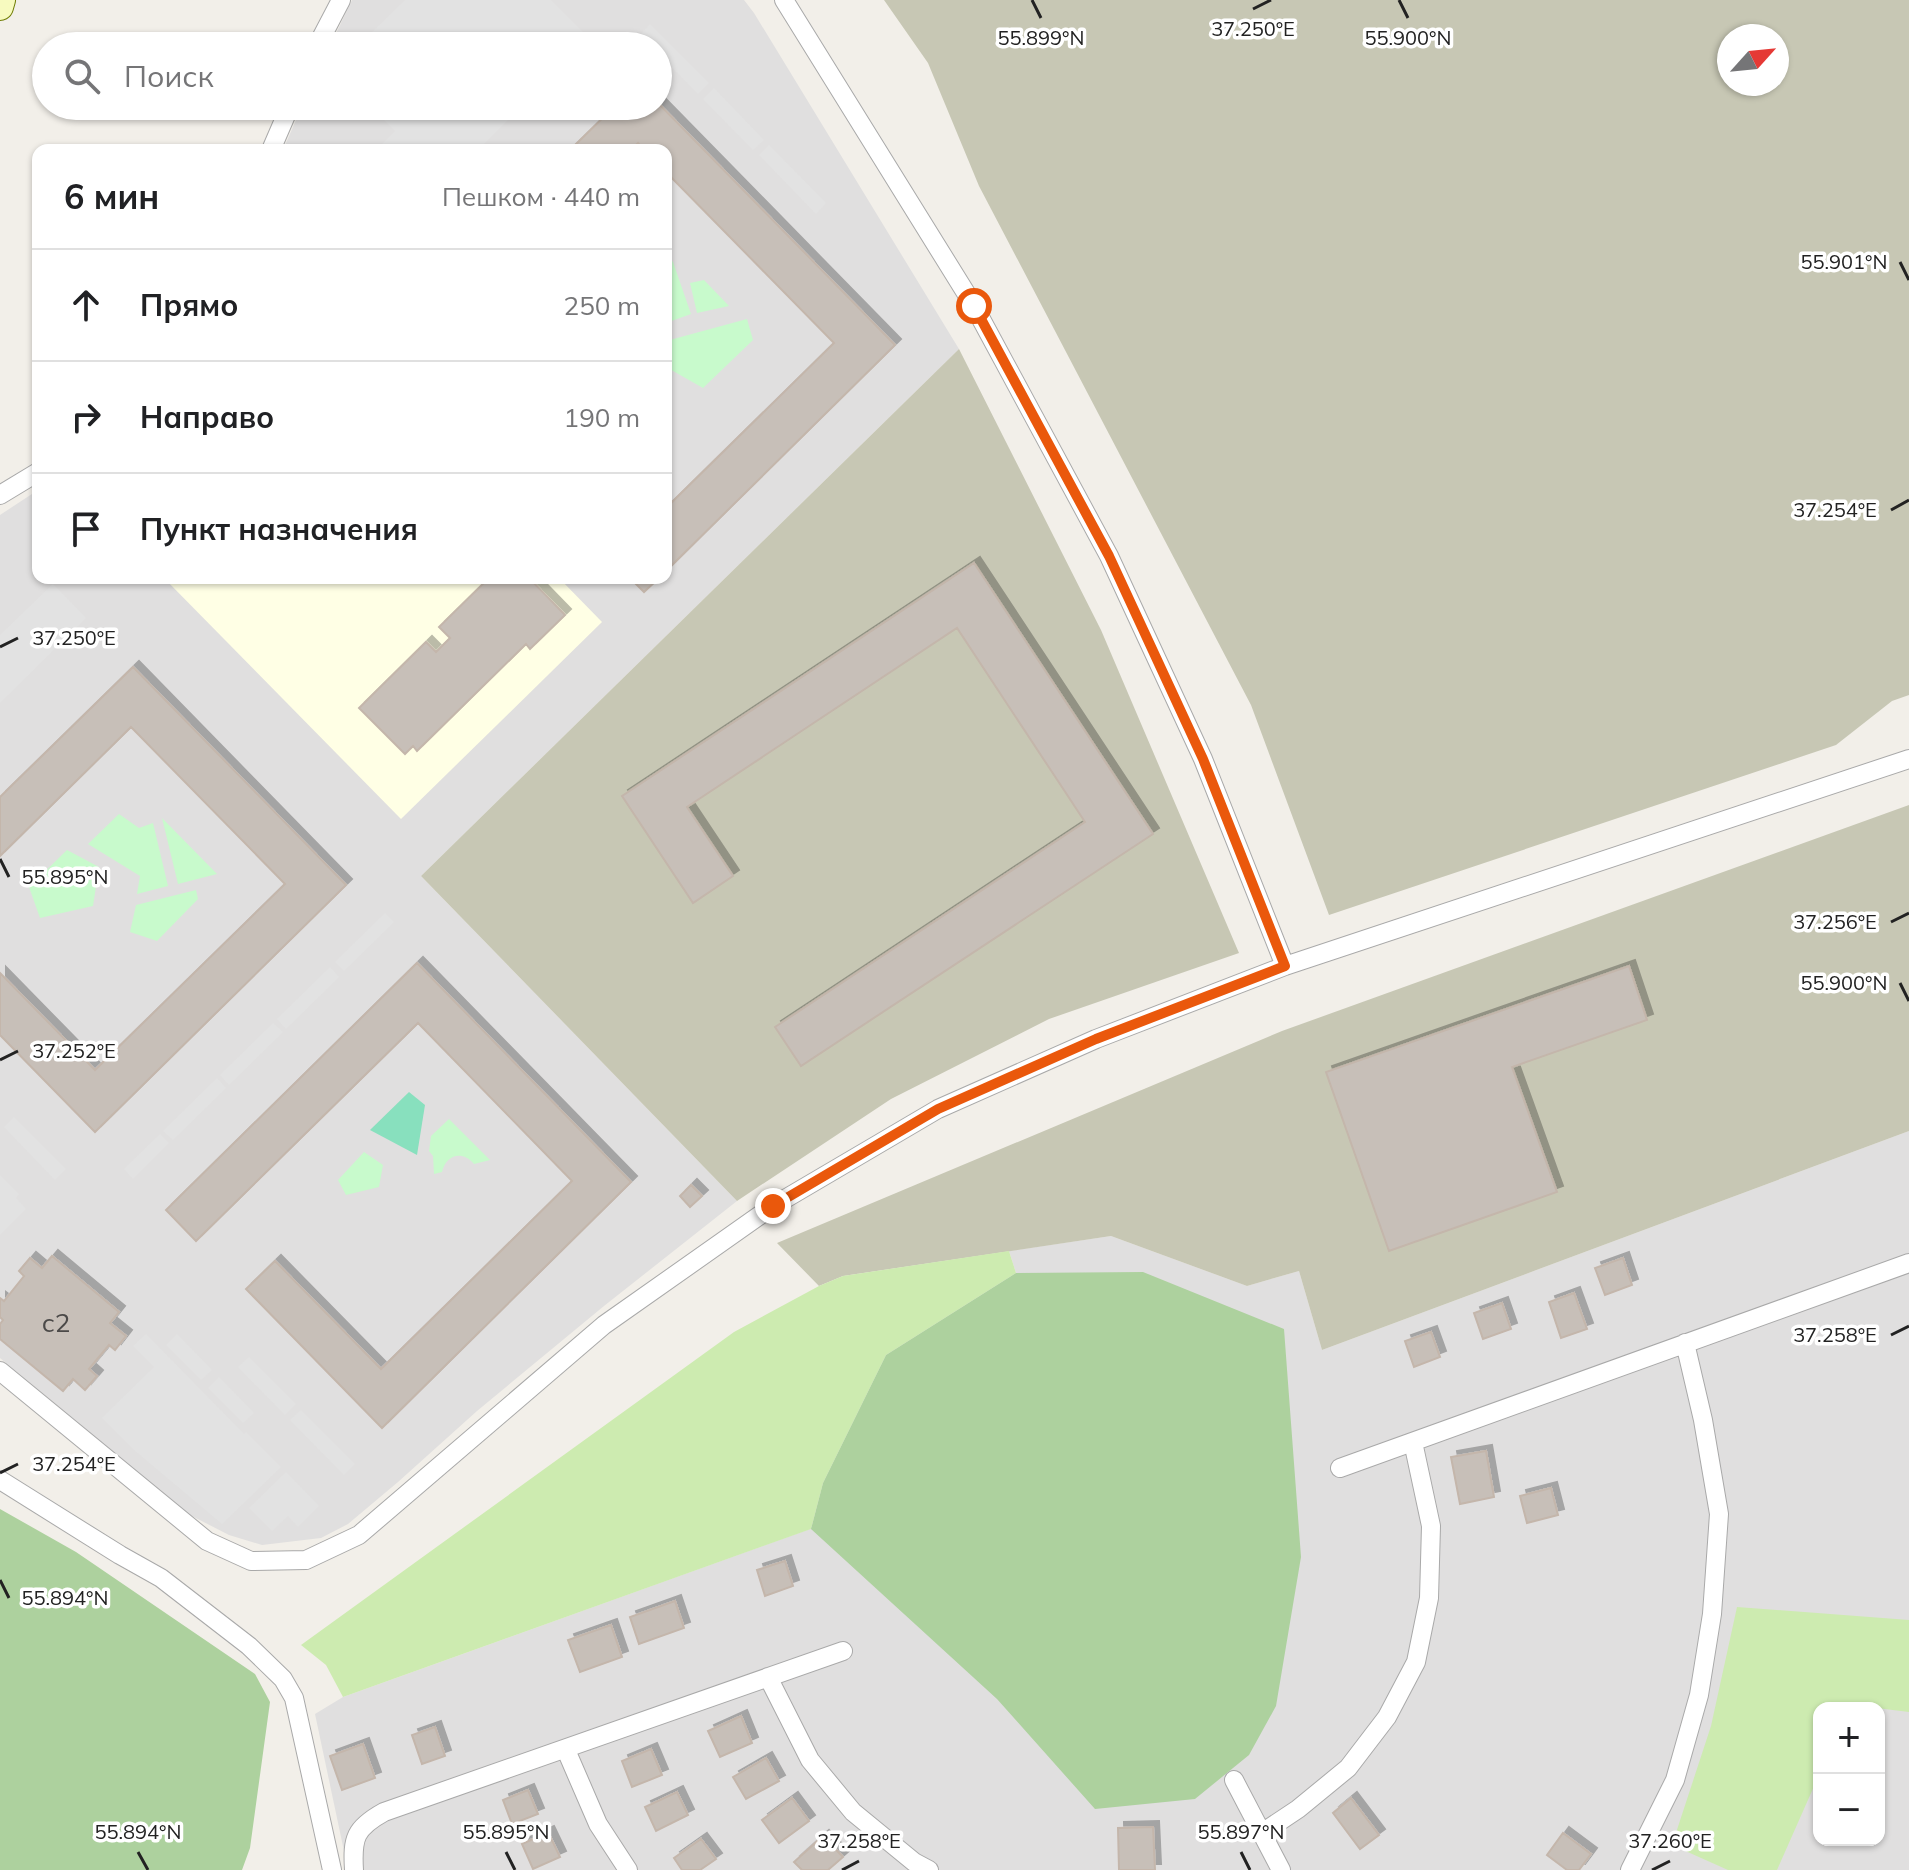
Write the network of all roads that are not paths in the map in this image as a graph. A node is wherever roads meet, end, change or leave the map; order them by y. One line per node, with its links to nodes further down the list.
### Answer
1 (2, 0): 5 (street)
2 (8, 0): 6 (street)
3 (341, 0): 7 (street)
4 (784, 0): 13 (street)
5 (0, 7)
6 (0, 17)
7 (324, 32)
8 (284, 120): 9 (street)
9 (274, 144)
10 (32, 476): 11 (street)
11 (0, 495)
12 (1909, 759): 13 (street)
13 (1285, 966): 16 (street)
14 (1909, 1263): 15 (street)
15 (1685, 1343): 17 (street); 30 (street)
16 (0, 1371)
17 (1413, 1442): 18 (street); 24 (street)
18 (1340, 1468)
19 (0, 1480): 25 (street)
20 (843, 1651): 21 (street)
21 (768, 1677): 22 (street); 28 (street)
22 (566, 1750): 26 (street); 27 (street)
23 (1234, 1780): 24 (street)
24 (1262, 1833): 29 (street)
25 (332, 1870)
26 (354, 1870)
27 (628, 1870)
28 (929, 1870)
29 (1281, 1870)
30 (1630, 1870)

